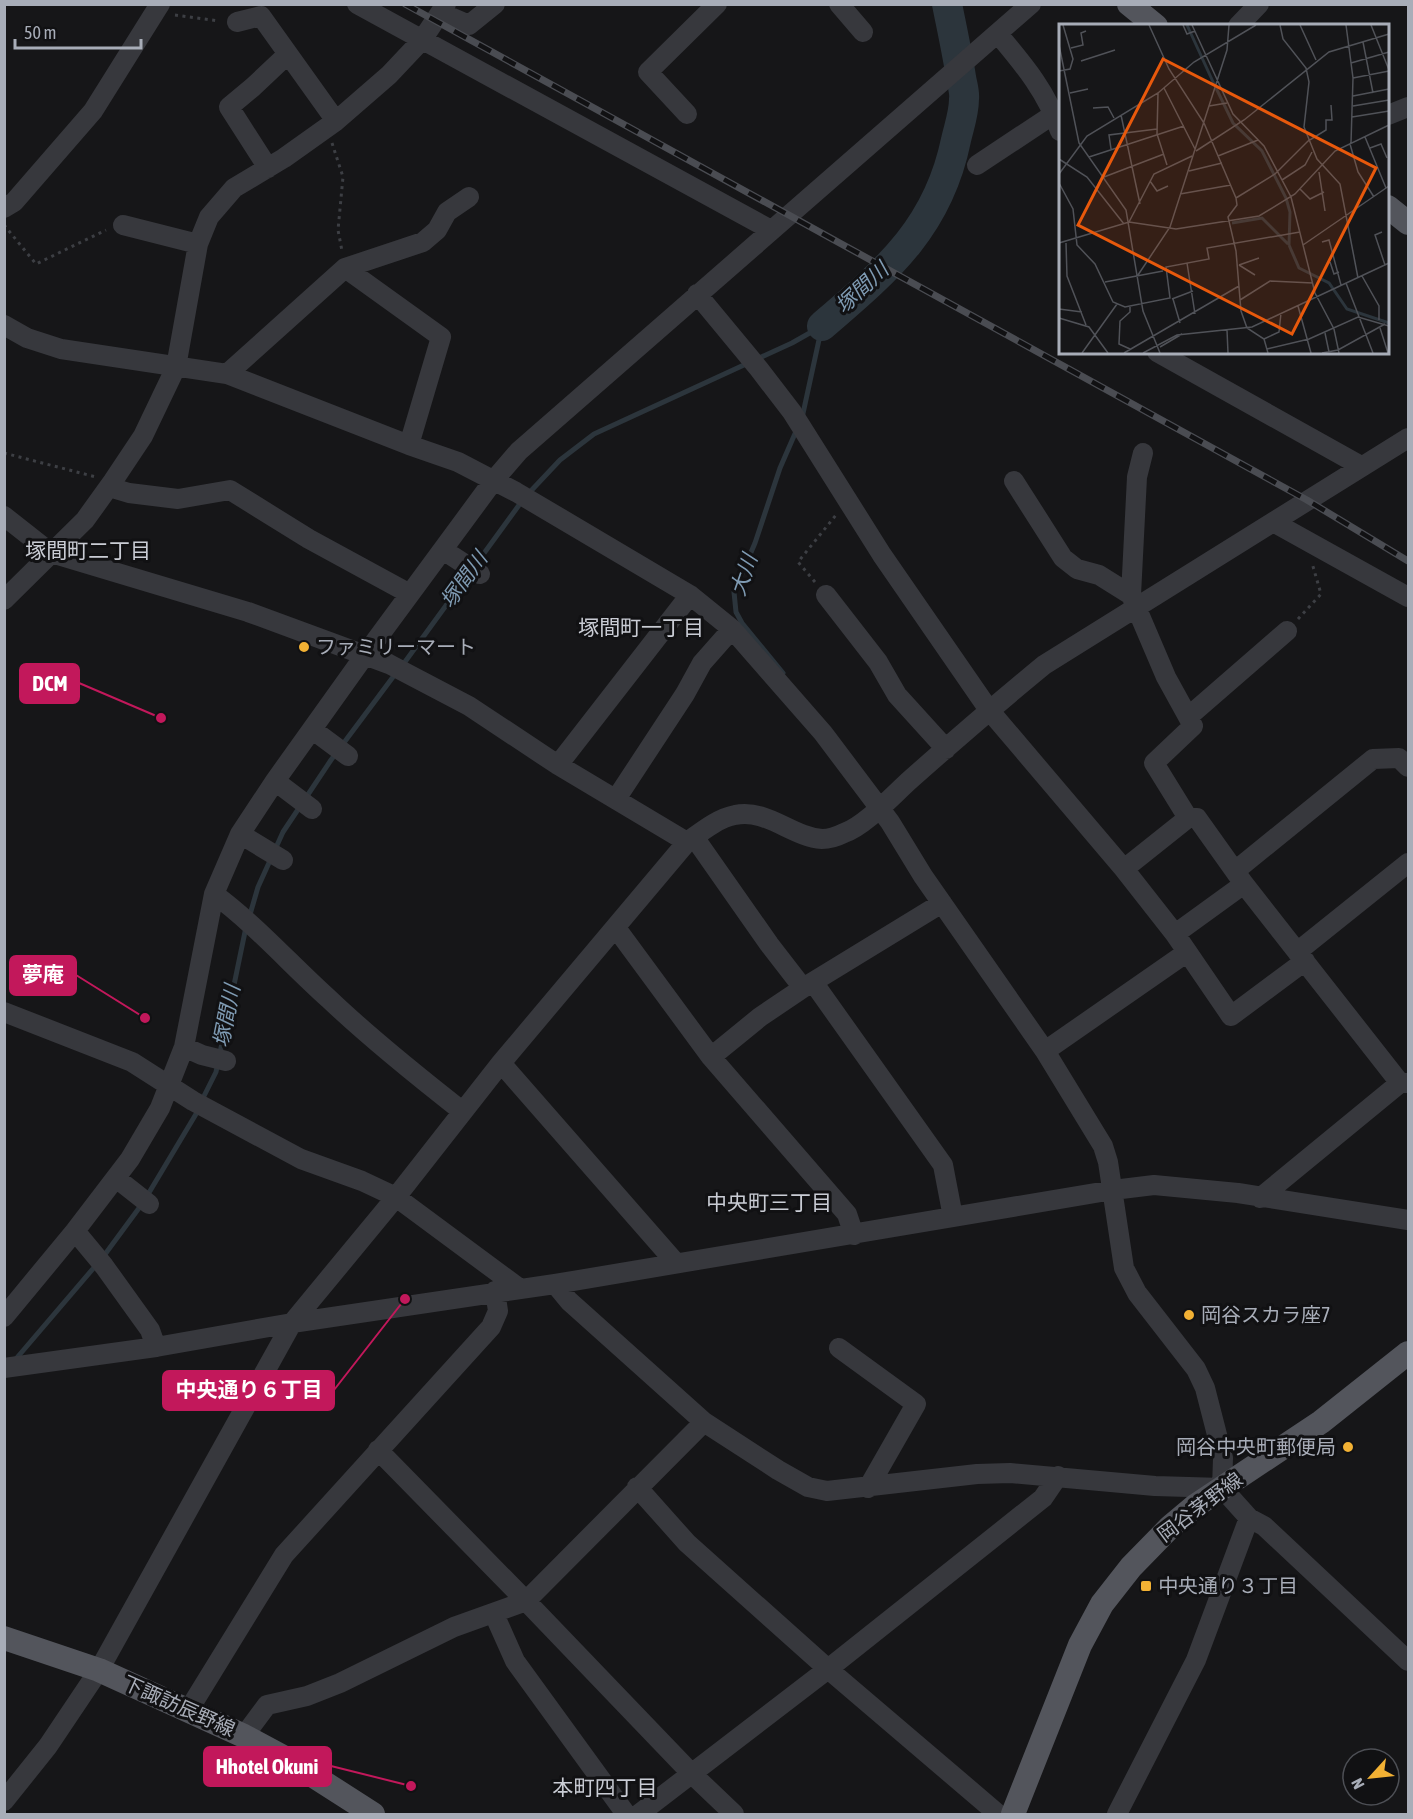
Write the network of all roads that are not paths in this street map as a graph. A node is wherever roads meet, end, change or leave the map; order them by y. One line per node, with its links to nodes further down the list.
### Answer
1 (357, 4): 15 (street)
2 (495, 4): 8 (street)
3 (717, 4): 18 (street)
4 (839, 4): 13 (street)
5 (1031, 4): 14 (street)
6 (1129, 4): 11 (main road)
7 (1259, 4): 12 (street)
8 (444, 9): 15 (street)
9 (156, 11): 25 (street)
10 (237, 22): 16 (street)
11 (1154, 24)
12 (1240, 24)
13 (863, 32)
14 (998, 34): 20 (street); 29 (street)
15 (422, 40): 21 (street); 29 (street)
16 (288, 54): 21 (street); 23 (street)
17 (1408, 106): 19 (street)
18 (687, 114)
19 (1389, 115)
20 (1057, 122): 22 (street)
21 (332, 124): 23 (street)
22 (976, 165)
23 (268, 168): 30 (street)
24 (469, 197): 31 (street)
25 (4, 208)
26 (1389, 208): 27 (main road)
27 (1408, 223)
28 (123, 225): 30 (street)
29 (771, 230): 32 (street)
30 (198, 244): 35 (street)
31 (345, 268): 36 (street); 38 (street)
32 (697, 294): 41 (street); 58 (street)
33 (4, 325): 35 (street)
34 (1161, 354): 40 (street)
35 (176, 367): 36 (street); 43 (street)
36 (227, 374): 38 (street)
37 (1408, 438): 40 (street)
38 (409, 446): 41 (street)
39 (1143, 453): 54 (street)
40 (1361, 466): 45 (street)
41 (494, 480): 46 (street); 50 (street)
42 (1014, 481): 54 (street)
43 (111, 484): 47 (street); 49 (street)
44 (4, 516): 47 (street)
45 (1273, 522): 52 (street); 54 (street)
46 (443, 550): 48 (street); 49 (street)
47 (51, 553): 53 (street); 57 (street)
48 (472, 569)
49 (410, 594): 57 (street)
50 (690, 595): 55 (street); 63 (street)
51 (826, 595): 61 (street)
52 (1408, 597)
53 (4, 600)
54 (1133, 601): 58 (street); 59 (street)
55 (732, 629): 66 (street); 67 (street)
56 (1287, 631): 59 (street)
57 (365, 655): 60 (street); 63 (street)
58 (989, 710): 61 (street); 74 (street)
59 (1188, 717): 69 (street)
60 (312, 730): 62 (street); 65 (street)
61 (946, 749): 67 (street)
62 (340, 750)
63 (558, 765): 66 (street)
64 (1408, 767): 75 (street)
65 (275, 781): 68 (street); 70 (street)
66 (616, 799): 71 (street)
67 (879, 808): 71 (street); 77 (street)
68 (312, 809)
69 (1188, 818): 74 (street); 75 (street)
70 (240, 834): 72 (street); 76 (street)
71 (691, 840): 78 (street); 82 (street)
72 (283, 860)
73 (1408, 863): 81 (street)
74 (1125, 869): 79 (street)
75 (1239, 877): 79 (street); 81 (street)
76 (214, 894): 84 (street); 91 (street)
77 (942, 903): 82 (street); 85 (street)
78 (616, 928): 86 (street); 88 (street)
79 (1175, 934): 80 (street)
80 (1186, 953): 81 (street); 85 (street)
81 (1301, 956): 89 (street)
82 (808, 985): 86 (street); 97 (street)
83 (4, 1012): 90 (street)
84 (184, 1047): 87 (street); 90 (street)
85 (1045, 1051): 93 (street)
86 (711, 1057): 100 (street)
87 (226, 1061)
88 (501, 1063): 91 (street); 101 (street)
89 (1404, 1083): 96 (street)
90 (169, 1085): 92 (street); 94 (street)
91 (462, 1111): 94 (street)
92 (116, 1178): 95 (street); 99 (street)
93 (1113, 1190): 96 (street); 97 (street); 116 (street)
94 (396, 1197): 103 (street); 106 (street)
95 (142, 1198)
96 (1260, 1198): 98 (street)
97 (953, 1216): 100 (street)
98 (1408, 1220)
99 (75, 1231): 105 (street); 107 (street)
100 (854, 1234): 101 (street)
101 (676, 1263): 102 (street)
102 (555, 1284): 103 (street); 111 (street)
103 (519, 1288): 104 (street)
104 (495, 1291): 106 (street); 112 (street)
105 (4, 1317)
106 (292, 1323): 107 (street); 123 (street)
107 (156, 1347): 110 (street)
108 (839, 1348): 115 (street)
109 (1408, 1353): 116 (main road, 岡谷茅野線)
110 (13, 1368)
111 (704, 1422): 114 (street); 115 (street)
112 (378, 1450): 118 (street); 124 (street)
113 (1058, 1476): 115 (street); 116 (street); 122 (street)
114 (638, 1487): 118 (street); 122 (street)
115 (868, 1488)
116 (1222, 1488): 117 (street); 133 (main road, 岡谷茅野線)
117 (1249, 1518): 121 (street); 134 (street)
118 (526, 1601): 119 (street); 126 (street)
119 (494, 1614): 125 (street); 129 (street)
120 (4, 1638): 123 (main road, 下諏訪辰野線)
121 (1408, 1661)
122 (828, 1669): 126 (street); 132 (street)
123 (99, 1670): 124 (main road, 下諏訪辰野線); 127 (street)
124 (188, 1711): 125 (main road, 下諏訪辰野線)
125 (244, 1736): 128 (main road, 下諏訪辰野線)
126 (691, 1773): 130 (street); 131 (street)
127 (4, 1801)
128 (373, 1815)
129 (626, 1815)
130 (639, 1815)
131 (734, 1815)
132 (998, 1815)
133 (1013, 1815)
134 (1117, 1815)

